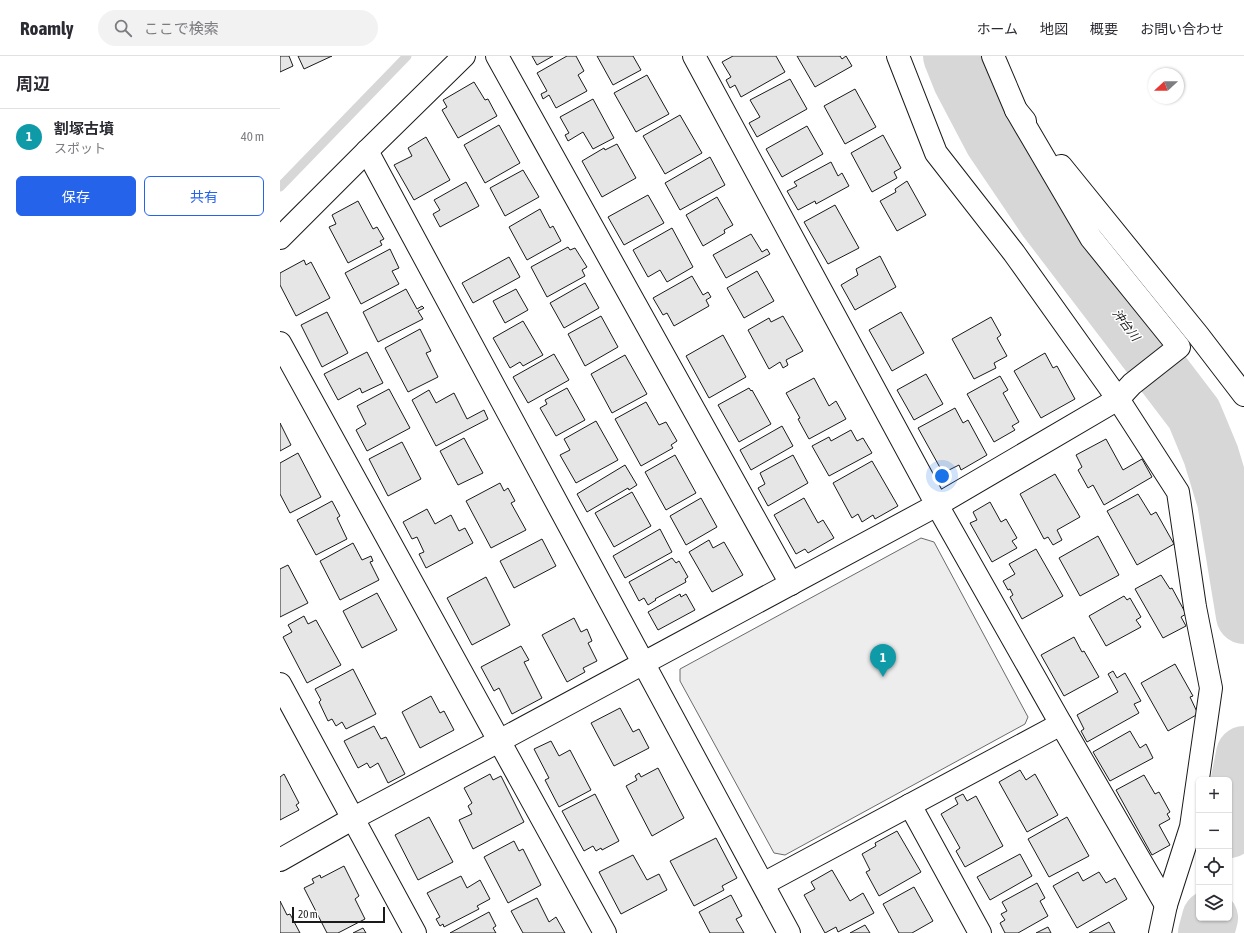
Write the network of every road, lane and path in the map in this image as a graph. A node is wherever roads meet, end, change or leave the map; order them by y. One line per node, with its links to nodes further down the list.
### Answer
1 (464, 56): 7 (street)
2 (497, 56): 13 (street)
3 (694, 56): 12 (street)
4 (898, 56): 10 (street)
5 (993, 56): 6 (street)
6 (1016, 110): 10 (street); 11 (street)
7 (367, 151): 8 (street); 14 (street)
8 (280, 238)
9 (280, 343): 17 (street)
10 (1125, 391): 12 (street); 22 (street)
11 (1244, 395)
12 (937, 505): 13 (street); 16 (street)
13 (791, 584): 14 (street)
14 (644, 663): 17 (street); 21 (street)
15 (280, 684): 19 (street)
16 (1061, 724): 18 (street); 22 (street)
17 (499, 741): 19 (street); 24 (street)
18 (910, 805): 21 (street); 26 (street)
19 (352, 819): 20 (street); 23 (street)
20 (280, 860)
21 (763, 884): 25 (street)
22 (1166, 905): 27 (street)
23 (415, 933)
24 (605, 933)
25 (789, 933)
26 (980, 933)
27 (1160, 933)

